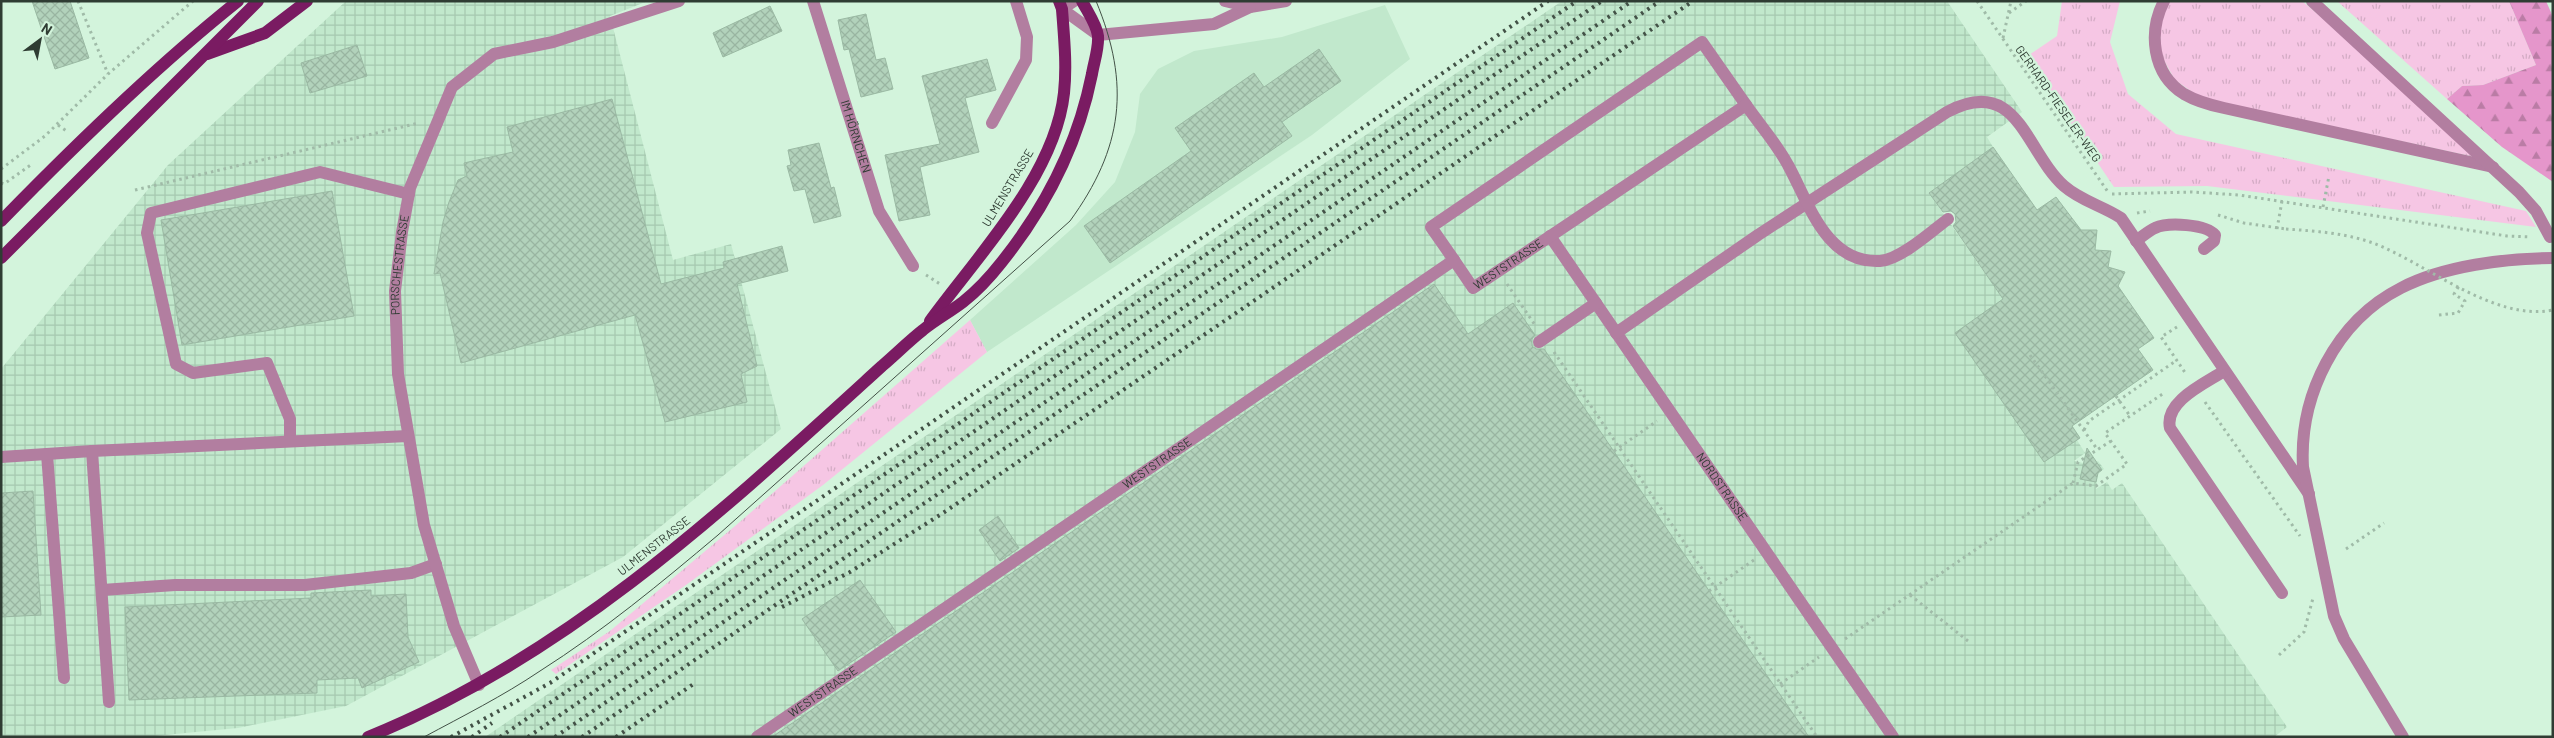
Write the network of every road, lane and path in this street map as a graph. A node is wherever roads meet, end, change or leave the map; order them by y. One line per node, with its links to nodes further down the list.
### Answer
1 (78, 1): 24 (path)
2 (193, 1): 24 (path)
3 (238, 1): 43 (main road)
4 (258, 1): 23 (main road)
5 (307, 1): 23 (main road)
6 (679, 1): 26 (street, PORSCHESTRASSE)
7 (813, 1): 51 (street, IM HÖRNCHEN)
8 (1016, 1): 27 (street)
9 (1074, 1): 18 (street)
10 (1082, 1): 21 (main road)
11 (1225, 1): 19 (street)
12 (1977, 1): 22 (path, GERHARD-FIESELER-WEG)
13 (2011, 1): 20 (path)
14 (2026, 1): 20 (path)
15 (2164, 1): 31 (street)
16 (2312, 1): 31 (street)
17 (1281, 2): 19 (street)
18 (1061, 5): 21 (street); 58 (main road, ULMENSTRASSE)
19 (1250, 7): 21 (street)
20 (2009, 13): 22 (path)
21 (1098, 35): 58 (main road, ULMENSTRASSE)
22 (2003, 39): 37 (path, GERHARD-FIESELER-WEG)
23 (202, 56): 48 (main road)
24 (108, 74): 28 (path)
25 (1746, 105): 39 (street); 44 (street, WESTSTRASSE); 50 (street)
26 (438, 119): 35 (path); 36 (street, PORSCHESTRASSE)
27 (992, 123)
28 (58, 125): 29 (path); 32 (path)
29 (68, 132)
30 (33, 163): 34 (path)
31 (2493, 167): 45 (street)
32 (1, 169)
33 (2329, 176): 40 (path)
34 (1, 183)
35 (135, 190)
36 (409, 194): 74 (street, PORSCHESTRASSE); 75 (street)
37 (2109, 194): 38 (path); 41 (path, GERHARD-FIESELER-WEG)
38 (2282, 201): 40 (path); 53 (path, bridge)
39 (1808, 204): 41 (street); 42 (street); 59 (street)
40 (2323, 207): 45 (path)
41 (2120, 218): 46 (street)
42 (1948, 219)
43 (1, 221)
44 (1550, 236): 52 (street, WESTSTRASSE); 54 (street, NORDSTRASSE)
45 (2550, 237)
46 (2136, 241): 47 (street); 62 (street)
47 (2204, 249)
48 (1, 258)
49 (2553, 258): 84 (street)
50 (1454, 260): 52 (street, WESTSTRASSE); 106 (street, WESTSTRASSE)
51 (913, 266)
52 (1498, 271): 60 (path)
53 (2459, 286): 55 (path, bridge); 56 (path)
54 (1596, 302): 59 (street, NORDSTRASSE); 60 (street)
55 (2553, 310)
56 (2439, 315)
57 (2177, 326): 63 (path)
58 (924, 329): 101 (main road, ULMENSTRASSE)
59 (1616, 333): 71 (street, NORDSTRASSE)
60 (1542, 340): 77 (path)
61 (2030, 355): 73 (path)
62 (2215, 357): 64 (street); 65 (path)
63 (2177, 360): 65 (path); 70 (path)
64 (2224, 371): 67 (street); 84 (street)
65 (2188, 376): 66 (path)
66 (2180, 381)
67 (2197, 390): 86 (path); 93 (street)
68 (2166, 391): 72 (path)
69 (2116, 396): 70 (path)
70 (2119, 400): 72 (path); 73 (path)
71 (1671, 412): 77 (path); 88 (street, NORDSTRASSE)
72 (2130, 416): 76 (path)
73 (2084, 430): 78 (path)
74 (408, 436): 75 (street); 89 (street, PORSCHESTRASSE)
75 (290, 441): 79 (street)
76 (2111, 441): 78 (path); 83 (path)
77 (1619, 447): 80 (path); 90 (path)
78 (2097, 449): 83 (path)
79 (92, 451): 81 (street); 91 (street)
80 (1614, 451)
81 (47, 454): 82 (street); 99 (street)
82 (1, 457)
83 (2073, 484): 94 (path)
84 (2309, 494): 109 (street)
85 (2384, 523): 87 (path)
86 (2304, 542)
87 (2346, 548)
88 (1766, 551): 90 (path); 97 (street, NORDSTRASSE)
89 (436, 564): 91 (street); 101 (street, PORSCHESTRASSE)
90 (1714, 587): 92 (path); 100 (path)
91 (102, 590): 102 (street)
92 (1709, 591)
93 (2282, 593)
94 (1910, 595): 96 (path); 97 (path)
95 (2313, 595): 98 (path)
96 (1968, 641)
97 (1832, 648): 100 (path); 108 (street, NORDSTRASSE)
98 (2279, 655)
99 (64, 678)
100 (1780, 684): 103 (path)
101 (479, 685): 105 (main road, ULMENSTRASSE)
102 (110, 702)
103 (1807, 722): 104 (path); 107 (path)
104 (1802, 726)
105 (368, 737)
106 (757, 737)
107 (1817, 737)
108 (1893, 737)
109 (2403, 737)

